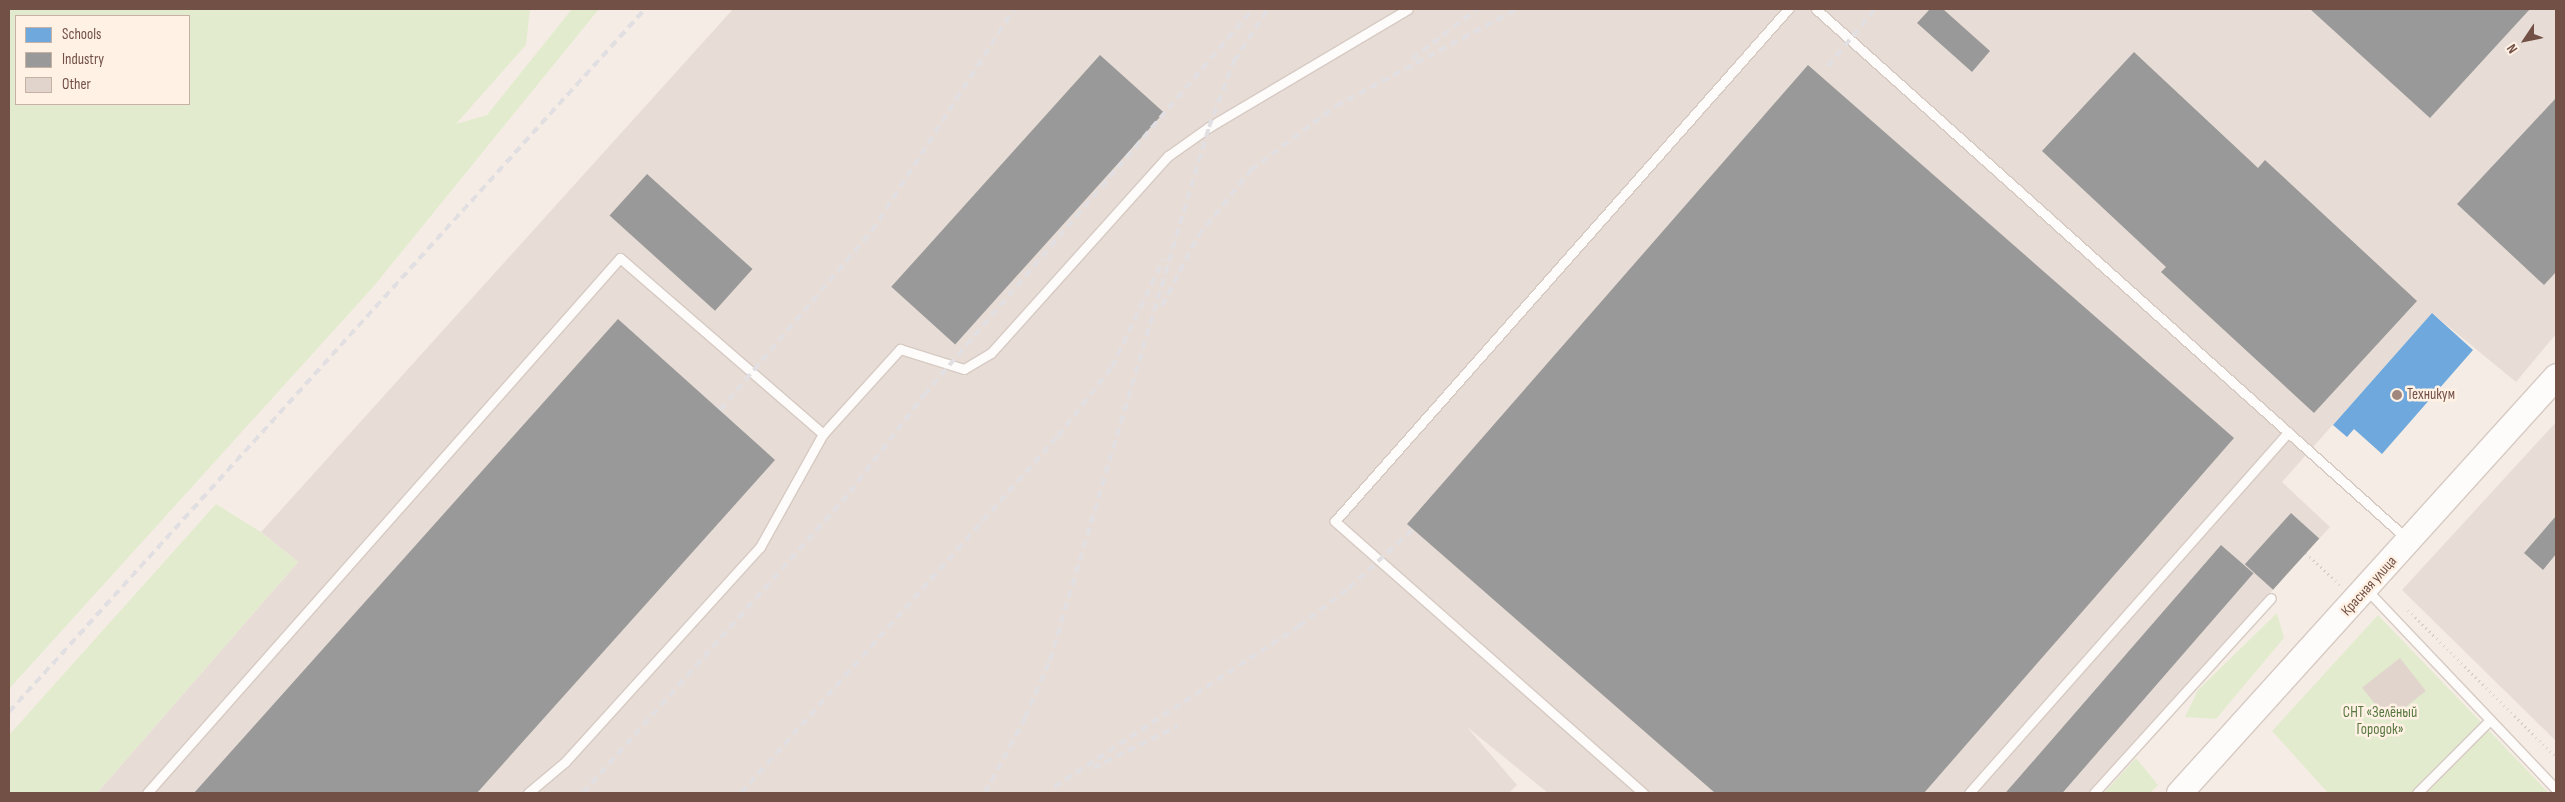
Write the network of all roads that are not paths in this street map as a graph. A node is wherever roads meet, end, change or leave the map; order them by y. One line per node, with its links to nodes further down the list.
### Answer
1 (1408, 9): 6 (lane)
2 (1788, 9): 14 (lane)
3 (1816, 9): 5 (lane)
4 (2556, 376): 7 (main road, Красная улица)
5 (2288, 432): 7 (lane); 15 (lane)
6 (823, 434): 12 (lane); 13 (lane)
7 (2408, 541): 8 (main road, Красная улица)
8 (2366, 589): 10 (lane); 17 (main road, Красная улица)
9 (2271, 598): 16 (lane)
10 (2489, 721): 11 (lane); 18 (lane)
11 (2556, 789)
12 (147, 793)
13 (528, 793)
14 (1643, 793)
15 (1969, 793)
16 (2094, 793)
17 (2179, 793)
18 (2417, 793)

